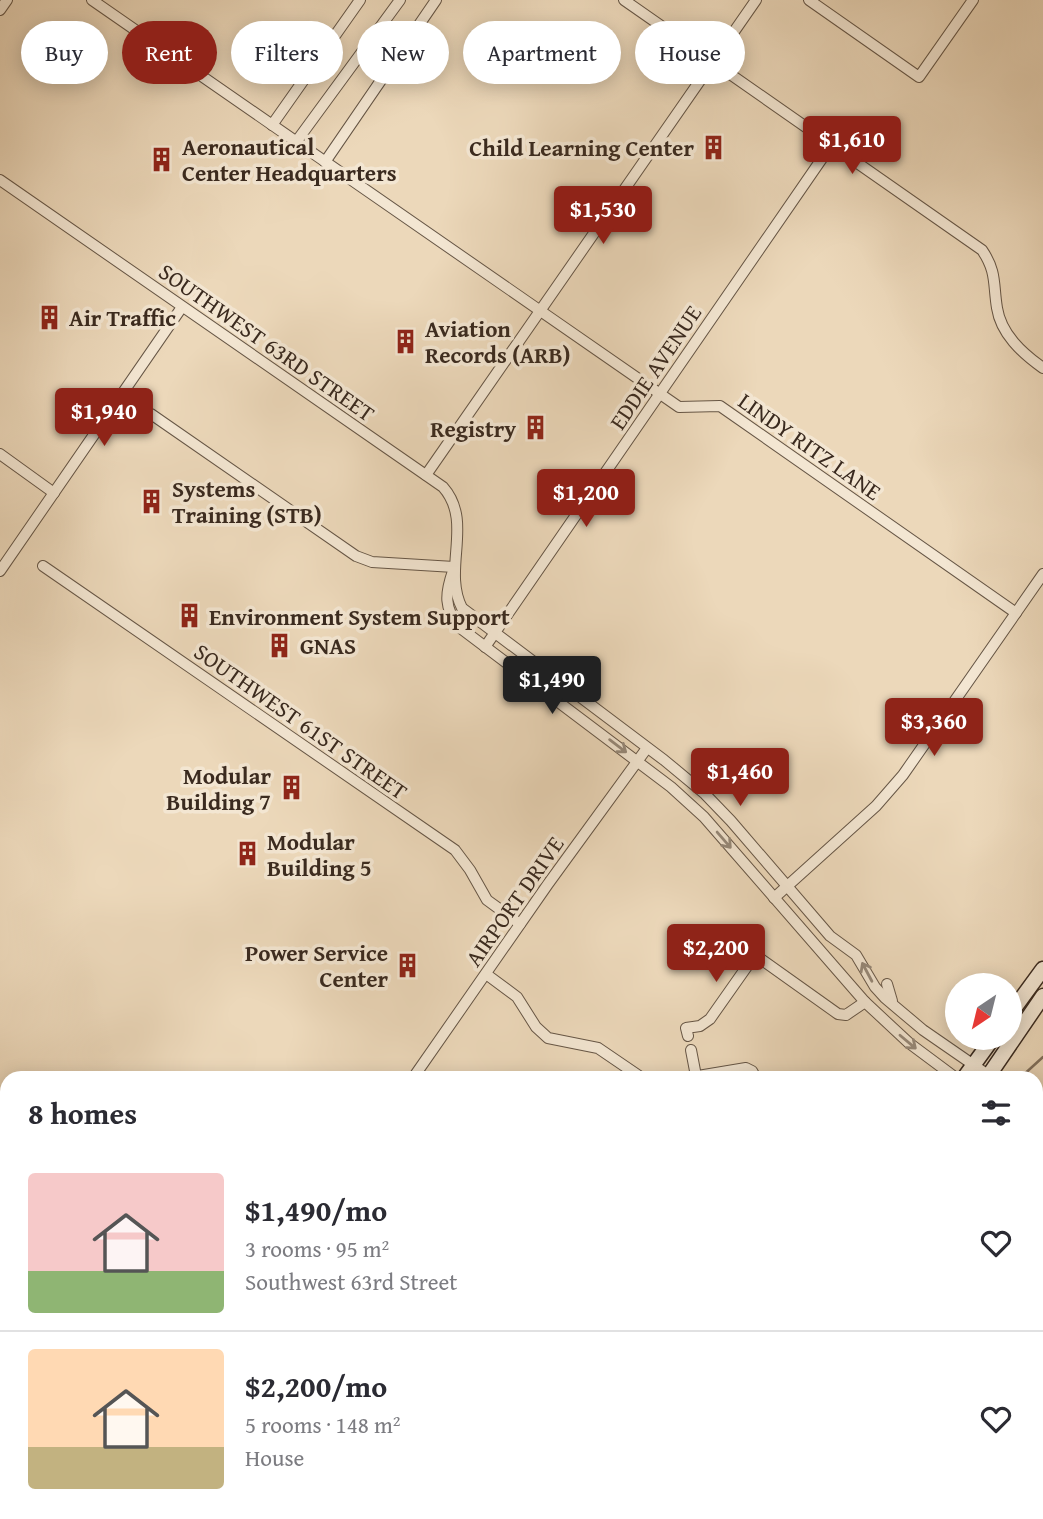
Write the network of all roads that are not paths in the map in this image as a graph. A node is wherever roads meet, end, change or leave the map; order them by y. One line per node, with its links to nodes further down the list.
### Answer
1 (7, 0): 10 (street)
2 (92, 0): 15 (street, LINDY RITZ LANE)
3 (360, 0): 15 (street)
4 (400, 0): 16 (street)
5 (436, 0): 18 (street)
6 (624, 0): 11 (street)
7 (756, 0): 12 (street)
8 (809, 0): 9 (street)
9 (973, 0)
10 (0, 10)
11 (654, 21)
12 (741, 21)
13 (698, 84): 21 (street)
14 (745, 84): 17 (street)
15 (272, 125): 16 (street, LINDY RITZ LANE)
16 (296, 142): 18 (street, LINDY RITZ LANE)
17 (832, 144): 22 (street); 23 (street, EDDIE AVENUE)
18 (325, 162): 21 (street, LINDY RITZ LANE)
19 (0, 180): 20 (street, SOUTHWEST 63RD STREET)
20 (182, 307): 26 (street, SOUTHWEST 63RD STREET); 27 (street)
21 (540, 311): 23 (street, LINDY RITZ LANE); 26 (street)
22 (1043, 368)
23 (660, 393): 32 (street, LINDY RITZ LANE); 33 (street, EDDIE AVENUE)
24 (151, 414): 29 (street)
25 (0, 454): 27 (street)
26 (426, 475): 29 (street, SOUTHWEST 63RD STREET)
27 (54, 493): 30 (street)
28 (43, 566): 39 (street, SOUTHWEST 61ST STREET)
29 (454, 567): 33 (street, SOUTHWEST 63RD STREET); 34 (street, SOUTHWEST 63RD STREET)
30 (0, 571)
31 (1043, 574): 32 (street)
32 (1016, 612): 37 (street)
33 (495, 634): 34 (street, EDDIE AVENUE); 35 (street, SOUTHWEST 63RD STREET)
34 (485, 647): 36 (street, SOUTHWEST 63RD STREET, one-way to 36)
35 (647, 748): 36 (street, AIRPORT DRIVE); 37 (street, SOUTHWEST 63RD STREET)
36 (638, 761): 38 (street, SOUTHWEST 63RD STREET, one-way to 38); 39 (street, AIRPORT DRIVE)
37 (787, 886): 38 (street); 46 (street, SOUTHWEST 63RD STREET, one-way to 37)
38 (774, 898): 45 (street, SOUTHWEST 63RD STREET)
39 (520, 924): 41 (street, AIRPORT DRIVE)
40 (1043, 969): 44 (main road)
41 (486, 974): 50 (street, AIRPORT DRIVE); 51 (street)
42 (887, 984): 46 (street)
43 (1043, 996): 56 (main road)
44 (1022, 998)
45 (865, 1002): 47 (street); 53 (street, SOUTHWEST 63RD STREET, one-way to 53)
46 (901, 1012): 54 (street, SOUTHWEST 63RD STREET)
47 (687, 1032)
48 (691, 1050): 52 (street)
49 (984, 1050): 55 (main road)
50 (418, 1071)
51 (632, 1071)
52 (691, 1071)
53 (947, 1071)
54 (967, 1071)
55 (969, 1071)
56 (994, 1071)

